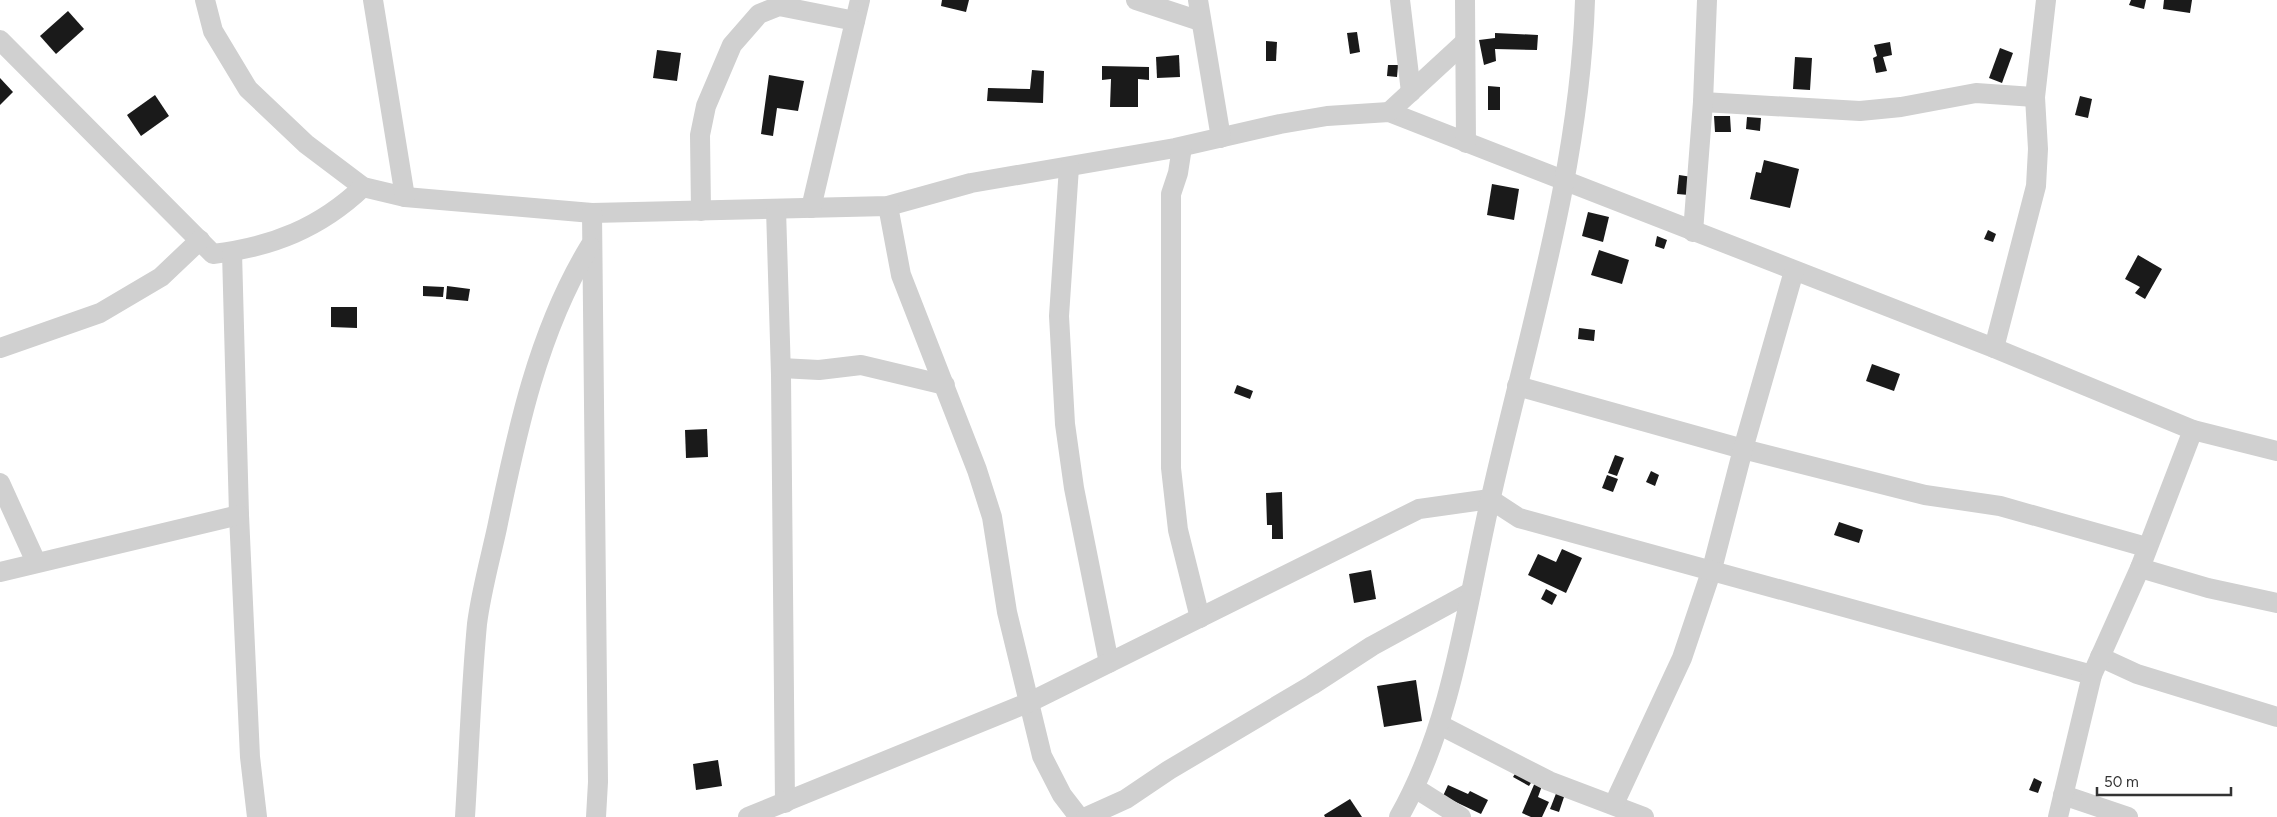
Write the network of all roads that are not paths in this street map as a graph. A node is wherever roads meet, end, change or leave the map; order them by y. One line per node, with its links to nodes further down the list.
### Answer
1 (205, 0): 24 (street)
2 (373, 0): 25 (street)
3 (860, 0): 12 (street)
4 (1136, 0): 11 (street)
5 (1198, 0): 11 (street)
6 (1400, 0): 15 (street)
7 (1465, 0): 14 (street)
8 (1585, 0): 23 (street)
9 (1706, 0): 17 (street)
10 (2046, 0): 16 (street)
11 (1200, 21): 19 (street)
12 (855, 22): 27 (street); 29 (street)
13 (0, 40): 32 (street)
14 (1465, 42): 15 (street); 20 (street)
15 (1411, 92): 18 (street)
16 (2035, 97): 17 (street); 37 (street)
17 (1703, 102): 31 (street)
18 (1389, 112): 19 (street); 20 (street)
19 (1221, 138): 21 (street)
20 (1466, 143): 23 (street)
21 (1182, 147): 22 (street); 54 (street)
22 (1069, 167): 26 (street); 55 (street)
23 (1566, 182): 31 (street); 40 (street)
24 (363, 187): 25 (street); 34 (street)
25 (405, 197): 30 (street)
26 (888, 206): 27 (street); 39 (street)
27 (811, 208): 28 (street)
28 (776, 209): 29 (street); 38 (street)
29 (701, 211): 30 (street)
30 (592, 213): 33 (street)
31 (1693, 232): 35 (street)
32 (200, 240): 34 (street); 36 (street)
33 (590, 246): 65 (street); 66 (street)
34 (232, 252): 46 (street)
35 (1794, 271): 37 (street); 42 (street)
36 (0, 348)
37 (1994, 348): 41 (street)
38 (781, 368): 39 (street); 62 (street)
39 (945, 385): 57 (street)
40 (1517, 386): 42 (street); 45 (street)
41 (2192, 430): 43 (street); 47 (street)
42 (1743, 449): 47 (street); 50 (street)
43 (2277, 451)
44 (0, 483): 48 (street)
45 (1490, 499): 50 (street); 52 (street); 54 (street)
46 (239, 516): 48 (street); 64 (street)
47 (2146, 547): 49 (street)
48 (36, 562): 51 (street)
49 (2140, 568): 53 (street); 56 (street)
50 (1712, 569): 56 (street); 63 (street)
51 (0, 572)
52 (1471, 592): 59 (street); 69 (street)
53 (2277, 603)
54 (1200, 618): 55 (street)
55 (1109, 663): 57 (street)
56 (2096, 666): 58 (street); 61 (street)
57 (1030, 702): 62 (street); 68 (street)
58 (2277, 717)
59 (1440, 725): 60 (street); 63 (street)
60 (1416, 788): 70 (street); 71 (street)
61 (2063, 795): 73 (street); 74 (street)
62 (785, 803): 67 (street)
63 (1614, 804): 72 (street)
64 (256, 817)
65 (464, 817)
66 (596, 817)
67 (748, 817)
68 (1080, 817)
69 (1086, 817)
70 (1399, 817)
71 (1461, 817)
72 (1644, 817)
73 (2058, 817)
74 (2128, 817)

